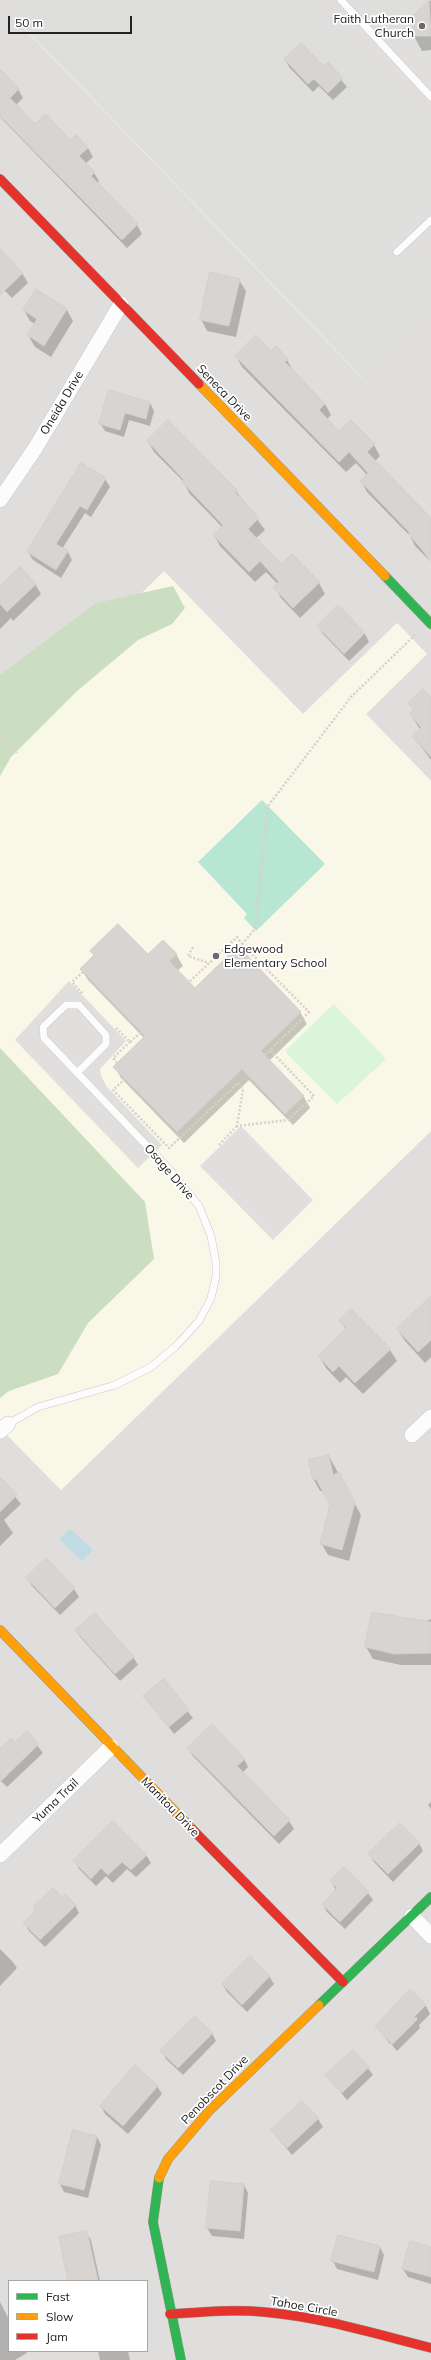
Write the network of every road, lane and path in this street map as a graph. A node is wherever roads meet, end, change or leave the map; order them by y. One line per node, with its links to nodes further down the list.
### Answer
1 (341, 0): 2 (lane)
2 (431, 97)
3 (0, 179): 6 (street, Seneca Drive)
4 (431, 220): 5 (lane)
5 (397, 252)
6 (120, 304): 7 (street, Oneida Drive); 8 (street, Seneca Drive)
7 (0, 500)
8 (430, 622): 11 (path)
9 (0, 736): 10 (path)
10 (17, 753)
11 (242, 944): 13 (path); 20 (path)
12 (193, 947): 13 (path)
13 (209, 963): 15 (path)
14 (83, 972): 16 (path)
15 (187, 984)
16 (88, 999)
17 (114, 1026): 19 (path)
18 (141, 1032): 19 (path)
19 (130, 1042): 22 (path)
20 (270, 1050): 21 (path); 25 (path)
21 (261, 1059)
22 (118, 1063)
23 (77, 1073): 23 (lane, Osage Drive); 28 (lane, Osage Drive)
24 (125, 1079): 25 (path)
25 (237, 1126): 26 (path)
26 (219, 1145)
27 (431, 1417): 29 (street)
28 (4, 1428)
29 (412, 1435)
30 (0, 1630): 31 (street, Manitou Drive)
31 (112, 1747): 32 (street, Yuma Trail); 36 (street, Manitou Drive)
32 (0, 1855)
33 (431, 1897): 34 (street, Penobscot Drive)
34 (412, 1916): 35 (street); 36 (street, Penobscot Drive)
35 (431, 1936)
36 (343, 1982): 37 (street, Penobscot Drive)
37 (170, 2314): 38 (street, Tahoe Circle); 39 (street, Penobscot Drive)
38 (431, 2348)
39 (181, 2360)

